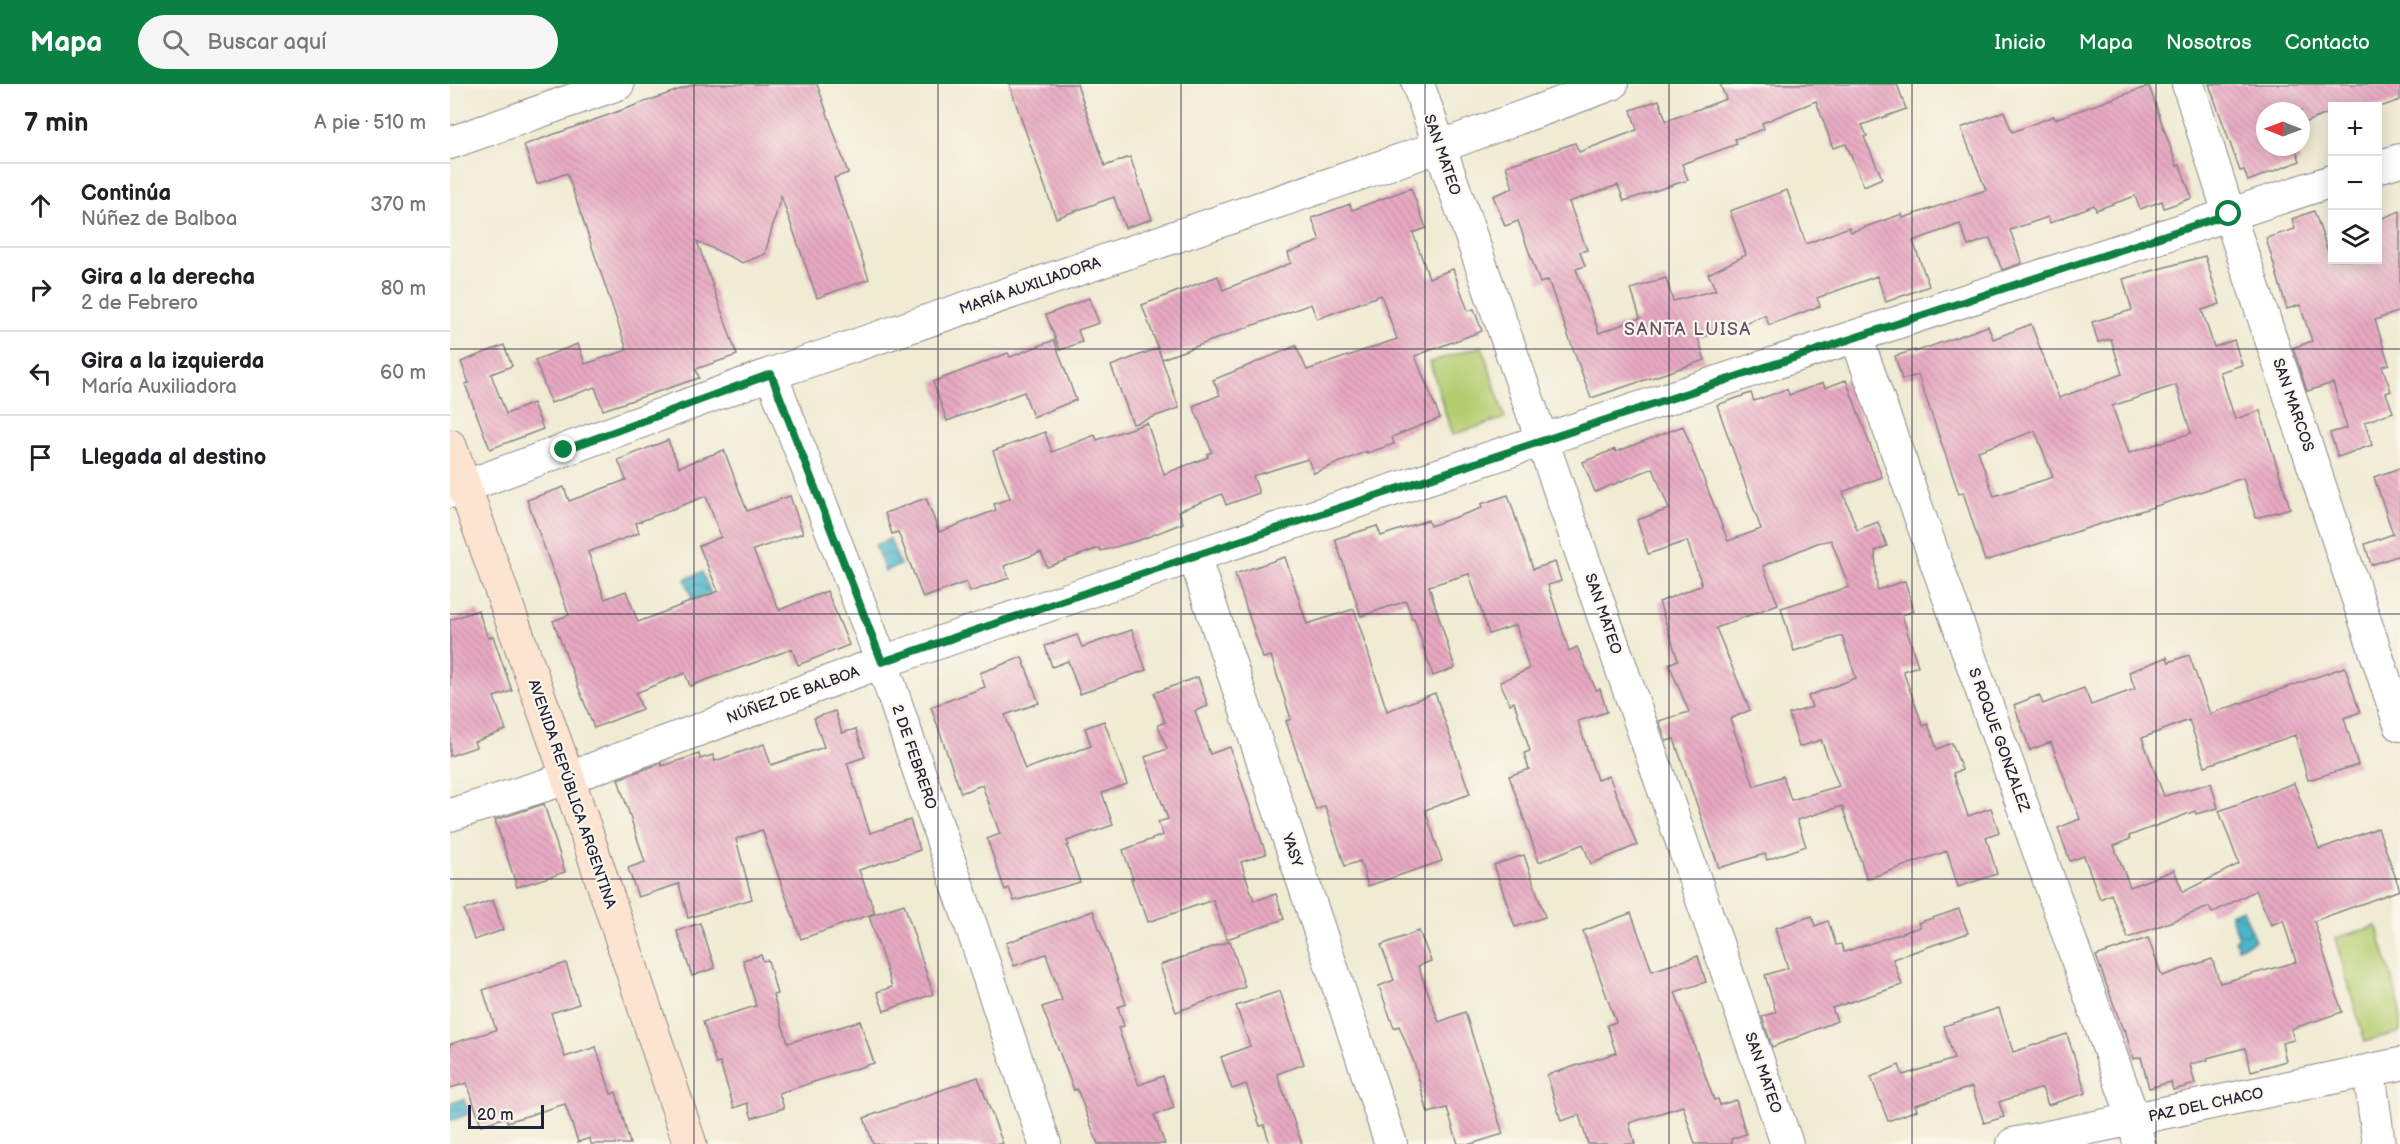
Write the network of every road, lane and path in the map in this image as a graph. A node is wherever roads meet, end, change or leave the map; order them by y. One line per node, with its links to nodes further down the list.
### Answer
1 (618, 84): 5 (street)
2 (1418, 84): 6 (street, SAN MATEO)
3 (1612, 84): 6 (street, MARÍA AUXILIADORA)
4 (2188, 84): 10 (street, SAN MARCOS)
5 (450, 143)
6 (1439, 147): 12 (street, MARÍA AUXILIADORA); 13 (street, SAN MATEO)
7 (2400, 160): 8 (street)
8 (2382, 166)
9 (2328, 182): 10 (street, NÚÑEZ DE BALBOA)
10 (2229, 214): 11 (street, NÚÑEZ DE BALBOA); 18 (street, SAN MARCOS)
11 (1856, 336): 13 (street, NÚÑEZ DE BALBOA); 23 (street, S ROQUE GONZALEZ)
12 (771, 374): 15 (street, MARÍA AUXILIADORA); 17 (street, 2 DE FEBRERO)
13 (1542, 441): 16 (street, NÚÑEZ DE BALBOA); 27 (street, SAN MATEO)
14 (450, 446): 15 (main road, AVENIDA REPÚBLICA ARGENTINA)
15 (457, 489): 19 (main road, AVENIDA REPÚBLICA ARGENTINA)
16 (1194, 556): 17 (street, NÚÑEZ DE BALBOA); 26 (street, YASY)
17 (882, 662): 19 (street, NÚÑEZ DE BALBOA); 25 (street, 2 DE FEBRERO)
18 (2400, 725)
19 (568, 778): 20 (street, NÚÑEZ DE BALBOA); 24 (main road, AVENIDA REPÚBLICA ARGENTINA)
20 (450, 814)
21 (2400, 1064): 22 (street, PAZ DEL CHACO)
22 (2368, 1071): 23 (street, PAZ DEL CHACO); 29 (street)
23 (2137, 1132): 28 (street, PAZ DEL CHACO)
24 (690, 1144)
25 (1045, 1144)
26 (1391, 1144)
27 (1787, 1144)
28 (2013, 1144)
29 (2379, 1144)

